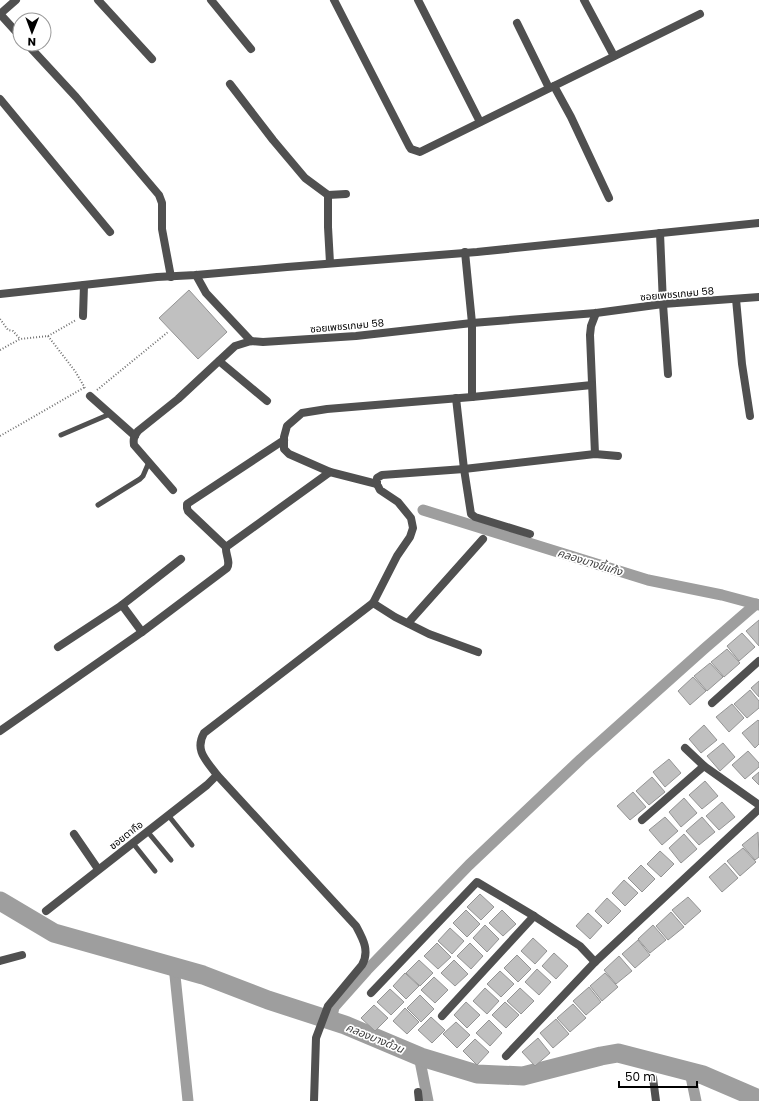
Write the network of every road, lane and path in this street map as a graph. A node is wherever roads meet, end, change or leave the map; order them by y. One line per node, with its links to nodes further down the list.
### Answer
1 (16, 0): 7 (street)
2 (98, 0): 14 (street)
3 (211, 0): 11 (street)
4 (334, 0): 18 (street)
5 (418, 0): 18 (street)
6 (584, 0): 13 (street)
7 (0, 14): 10 (street)
8 (700, 14): 13 (street)
9 (517, 23): 16 (street)
10 (12, 27)
11 (251, 49)
12 (34, 52): 28 (street)
13 (614, 56): 16 (street)
14 (152, 59)
15 (230, 84): 20 (street)
16 (551, 87): 18 (street); 21 (street)
17 (0, 99): 23 (street)
18 (480, 122)
19 (346, 194): 20 (street)
20 (328, 195): 26 (street)
21 (609, 198)
22 (759, 223): 24 (street)
23 (110, 232)
24 (660, 233): 25 (street); 33 (street)
25 (465, 252): 26 (street); 37 (street)
26 (330, 264): 27 (street)
27 (196, 275): 28 (street); 41 (street)
28 (171, 277): 29 (street)
29 (84, 285): 30 (street); 35 (street)
30 (0, 294)
31 (759, 297): 32 (street, ซอยเพชรเกษม 58)
32 (736, 299): 33 (street, ซอยเพชรเกษม 58); 52 (street)
33 (663, 304): 34 (street, ซอยเพชรเกษม 58); 44 (street)
34 (596, 313): 37 (street, ซอยเพชรเกษม 58); 45 (street)
35 (83, 316): 39 (path)
36 (0, 320): 40 (path)
37 (472, 324): 41 (street, ซอยเพชรเกษม 58); 48 (street)
38 (168, 332): 47 (path)
39 (48, 336): 40 (path); 46 (path)
40 (20, 339): 42 (path)
41 (251, 341): 43 (street, ซอยเพชรเกษม 58)
42 (0, 350)
43 (219, 361): 50 (street); 55 (street, ซอยเพชรเกษม 58)
44 (668, 374)
45 (592, 385): 48 (street); 57 (street)
46 (85, 387): 47 (path); 54 (path)
47 (90, 396): 51 (street)
48 (472, 397): 49 (street)
49 (456, 398): 56 (street); 60 (street)
50 (267, 402)
51 (110, 414): 53 (lane); 55 (street)
52 (750, 416)
53 (61, 435)
54 (0, 436)
55 (135, 436): 59 (street)
56 (284, 440): 61 (street); 67 (street)
57 (595, 454): 58 (street); 60 (street)
58 (618, 456)
59 (149, 462): 63 (street); 64 (lane)
60 (464, 469): 62 (street); 65 (street)
61 (330, 472): 62 (street); 67 (street)
62 (377, 484): 69 (street)
63 (173, 490)
64 (98, 505)
65 (530, 534)
66 (483, 539): 71 (street)
67 (226, 547): 72 (street)
68 (182, 559): 70 (street)
69 (373, 603): 71 (street); 80 (street)
70 (122, 605): 72 (street); 73 (street)
71 (408, 623): 74 (street)
72 (142, 632): 77 (street)
73 (58, 647)
74 (478, 652)
75 (759, 661): 76 (street)
76 (712, 703)
77 (0, 731)
78 (684, 748): 79 (street)
79 (704, 766): 81 (street); 84 (street)
80 (217, 775): 83 (street, ซอยตากือ); 102 (street)
81 (759, 805)
82 (759, 809): 96 (street)
83 (168, 815): 85 (street, ซอยตากือ); 88 (lane)
84 (642, 820)
85 (147, 831): 87 (street, ซอยตากือ); 89 (lane)
86 (74, 834): 90 (street)
87 (132, 842): 90 (street, ซอยตากือ); 91 (lane)
88 (192, 845)
89 (171, 860)
90 (98, 869): 92 (street, ซอยตากือ)
91 (155, 871)
92 (46, 911)
93 (534, 916): 96 (street); 97 (street); 98 (street)
94 (22, 955): 95 (street)
95 (0, 961)
96 (595, 962): 99 (street)
97 (371, 993)
98 (442, 1016)
99 (506, 1056)
100 (652, 1078): 104 (street)
101 (418, 1092): 103 (street)
102 (314, 1101)
103 (420, 1101)
104 (656, 1101)

